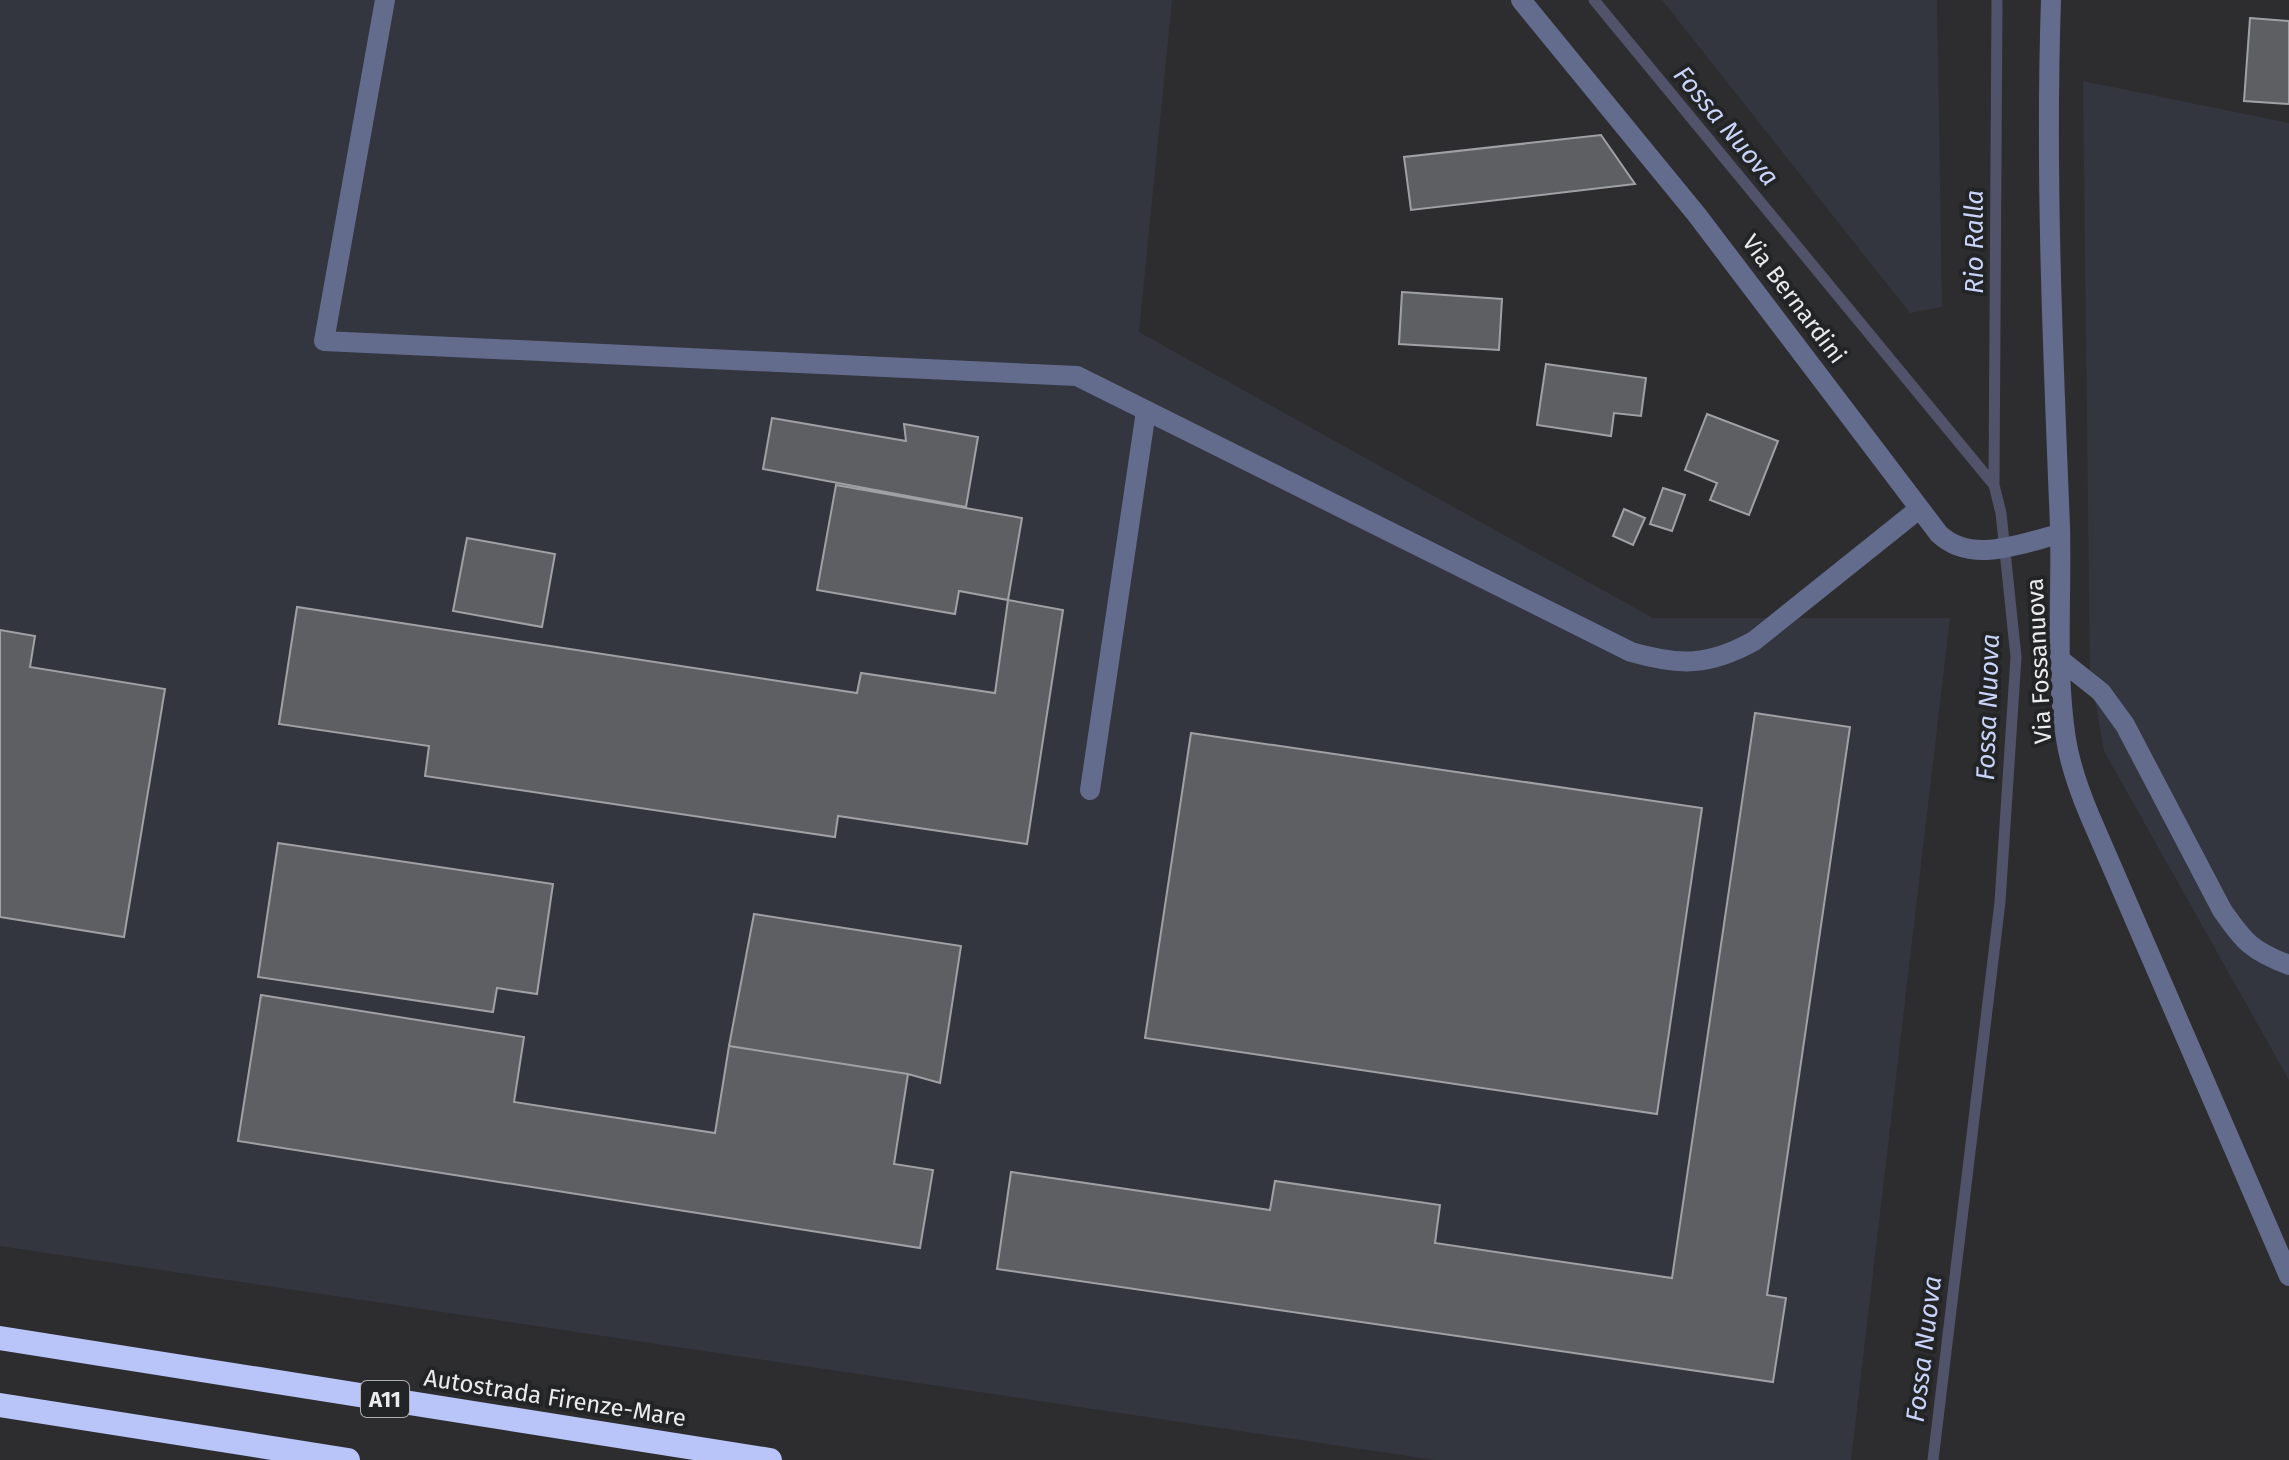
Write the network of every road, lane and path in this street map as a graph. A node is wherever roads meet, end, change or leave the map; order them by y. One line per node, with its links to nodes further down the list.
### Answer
1 (385, 0): 4 (street)
2 (1521, 0): 5 (street, Via Bernardini)
3 (2051, 0): 6 (street, Via Fossanuova)
4 (1146, 411): 5 (street); 8 (street)
5 (1919, 509): 6 (street, Via Bernardini)
6 (2060, 534): 7 (street, Via Fossanuova)
7 (2062, 661): 9 (street); 10 (street, Via Fossanuova)
8 (1090, 790)
9 (2289, 965)
10 (2289, 1276)
11 (0, 1338): 14 (highway, Autostrada Firenze-Mare / A11)
12 (0, 1405): 13 (highway)
13 (348, 1460)
14 (770, 1460)

